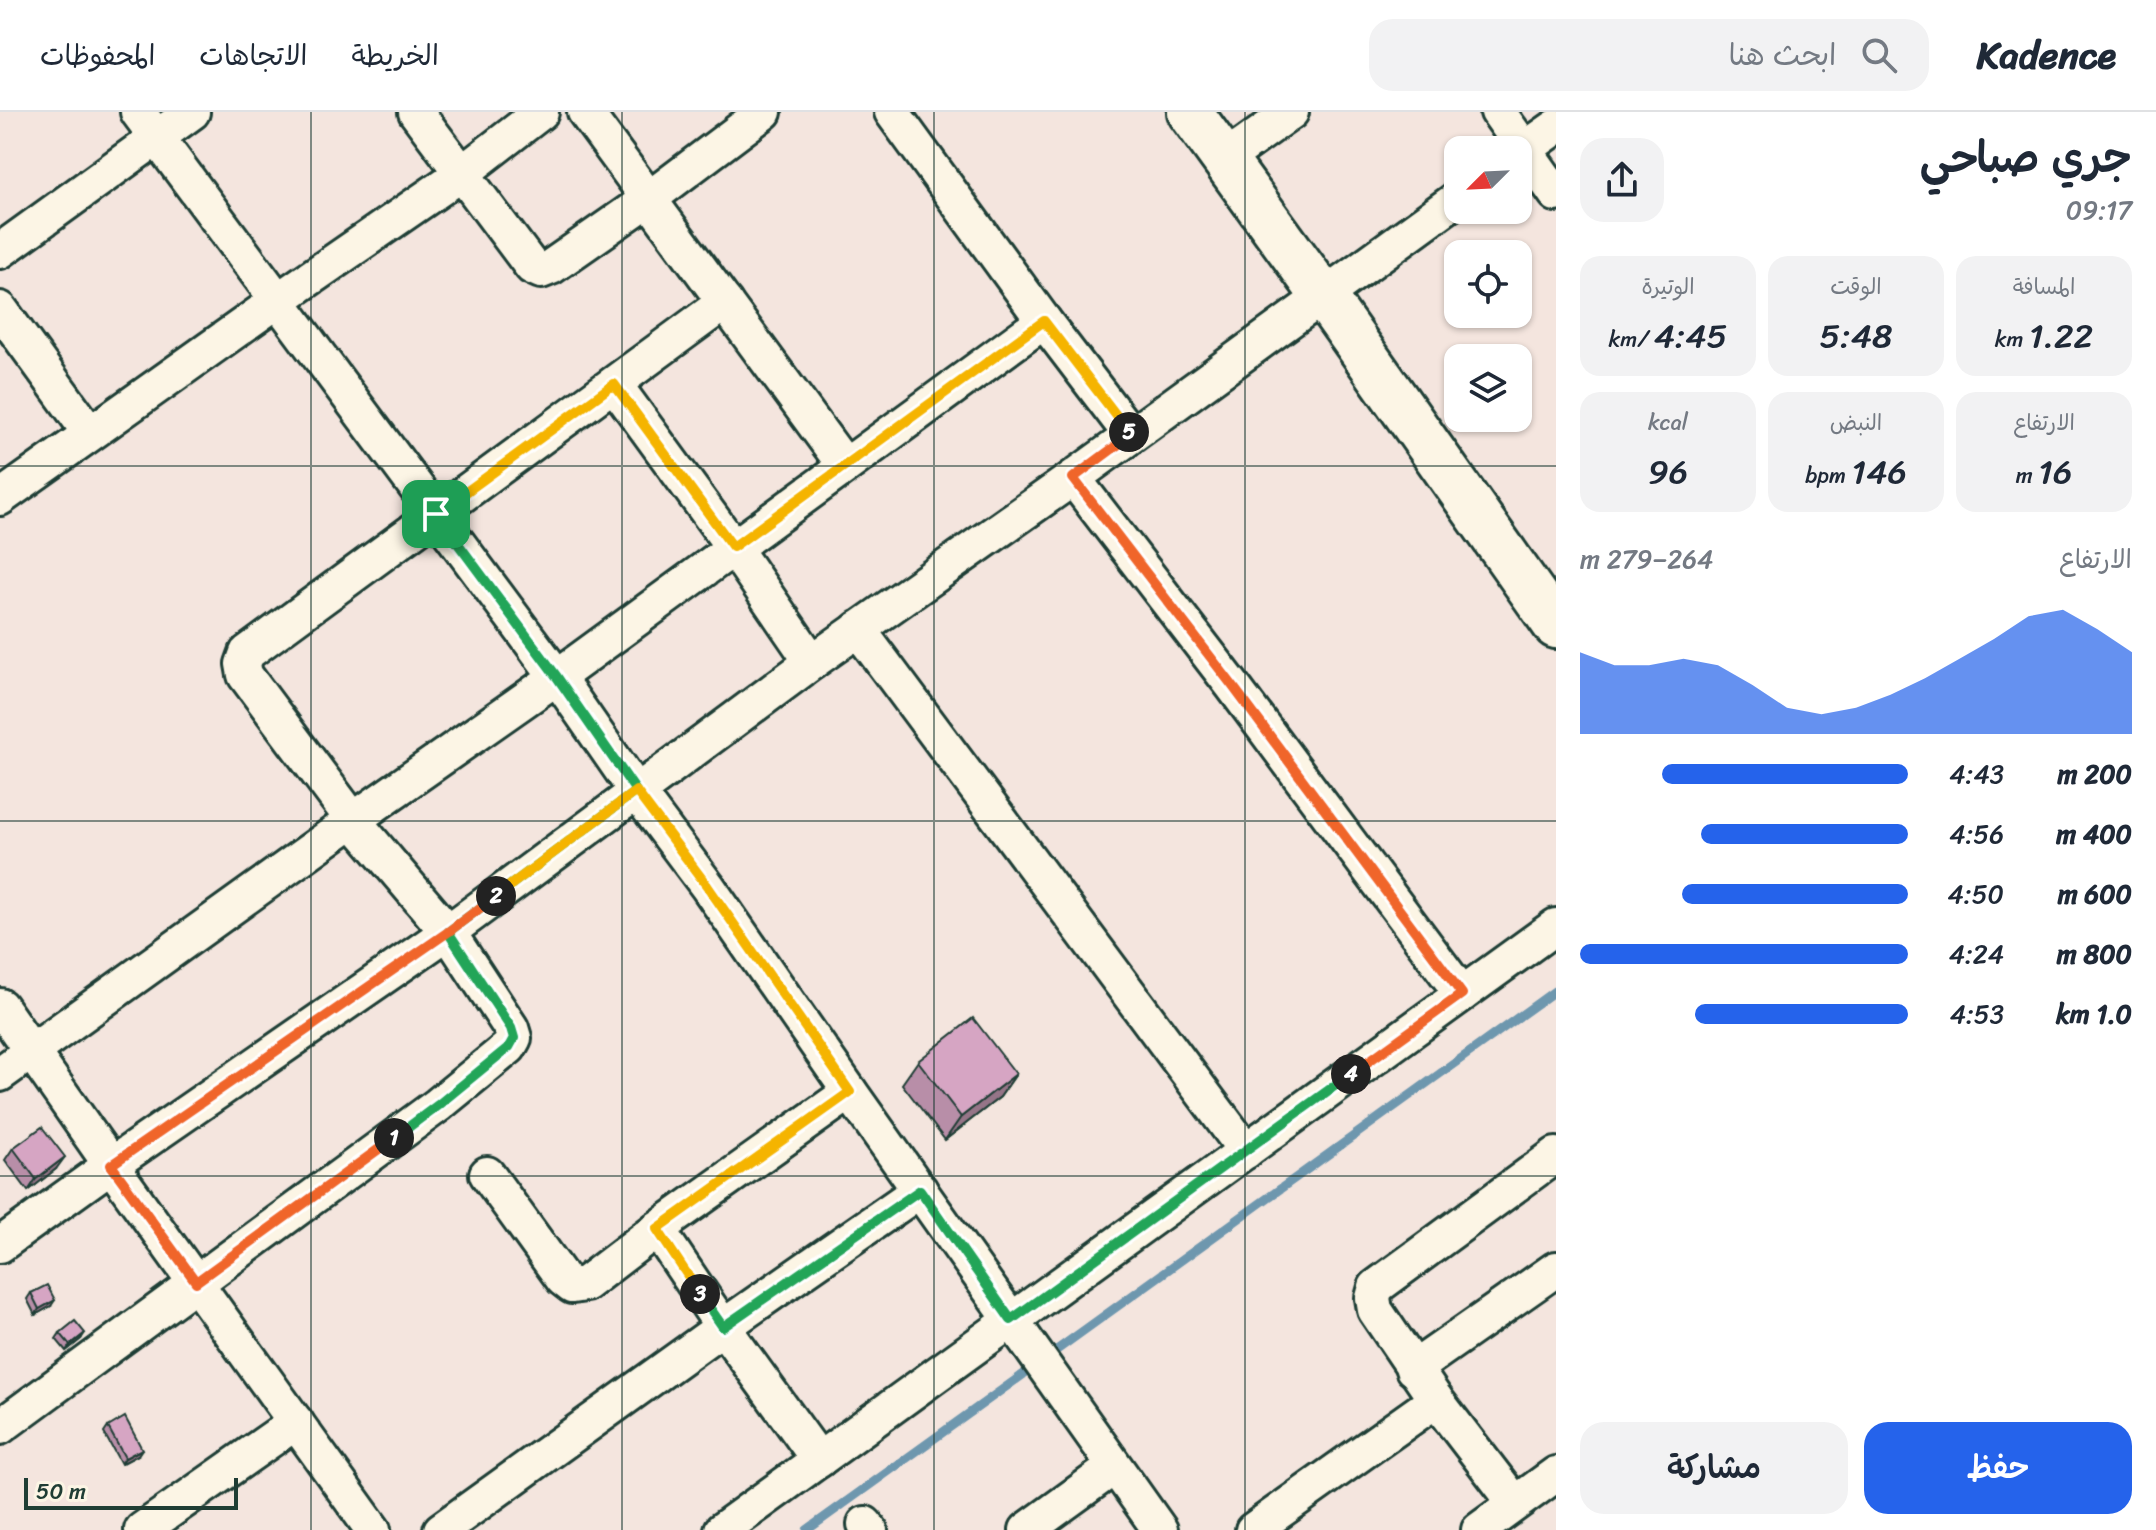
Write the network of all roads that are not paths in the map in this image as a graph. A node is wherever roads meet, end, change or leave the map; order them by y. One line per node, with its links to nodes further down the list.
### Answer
1 (192, 112): 10 (street)
2 (416, 112): 16 (street)
3 (541, 112): 16 (street)
4 (585, 112): 18 (street)
5 (764, 112): 18 (street)
6 (892, 112): 25 (street)
7 (1190, 112): 14 (street)
8 (1291, 112): 14 (street)
9 (1498, 112): 12 (street)
10 (147, 125): 20 (street); 22 (street)
11 (1556, 127): 13 (street)
12 (1512, 136)
13 (1532, 144)
14 (1224, 160): 21 (street)
15 (1532, 165): 17 (street)
16 (461, 174): 18 (street); 22 (street)
17 (1556, 194)
18 (650, 198): 23 (street)
19 (1444, 208): 21 (street)
20 (0, 251)
21 (1324, 297): 28 (street); 34 (street)
22 (277, 301): 27 (street); 32 (street)
23 (725, 302): 26 (street); 29 (street)
24 (0, 309): 27 (street)
25 (1044, 321): 28 (street); 29 (street)
26 (614, 384): 32 (street); 33 (street)
27 (90, 433): 31 (street)
28 (1131, 435): 30 (street)
29 (845, 466): 33 (street)
30 (1073, 478): 35 (street); 42 (street)
31 (0, 498)
32 (436, 514): 37 (street); 39 (street)
33 (733, 547): 36 (street); 37 (street)
34 (1556, 626)
35 (858, 629): 36 (street); 47 (street)
36 (812, 662): 38 (street)
37 (557, 677): 38 (street); 39 (street)
38 (636, 791): 41 (street); 46 (street)
39 (353, 820): 41 (street); 44 (street)
40 (1556, 926): 42 (street)
41 (448, 932): 49 (street); 55 (street)
42 (1462, 994): 47 (street)
43 (0, 1006): 44 (street)
44 (32, 1052): 45 (street); 49 (street)
45 (0, 1074)
46 (850, 1092): 51 (street); 52 (street)
47 (1246, 1151): 56 (street)
48 (1556, 1155): 58 (street)
49 (111, 1165): 53 (street); 55 (street)
50 (487, 1174): 52 (street)
51 (920, 1190): 56 (street); 57 (street)
52 (657, 1229): 57 (street)
53 (0, 1245)
54 (1556, 1269): 58 (street)
55 (196, 1282): 60 (street); 61 (street)
56 (1011, 1320): 62 (street); 63 (street)
57 (723, 1327): 62 (street); 68 (street)
58 (1413, 1369): 59 (street)
59 (1436, 1400): 65 (street); 72 (street)
60 (296, 1422): 66 (street); 67 (street)
61 (0, 1427)
62 (819, 1460): 69 (street)
63 (1114, 1467): 70 (street); 71 (street)
64 (1556, 1474): 65 (street)
65 (1515, 1503): 73 (street)
66 (142, 1530)
67 (373, 1530)
68 (441, 1530)
69 (722, 1530)
70 (1027, 1530)
71 (1160, 1530)
72 (1253, 1530)
73 (1479, 1530)

